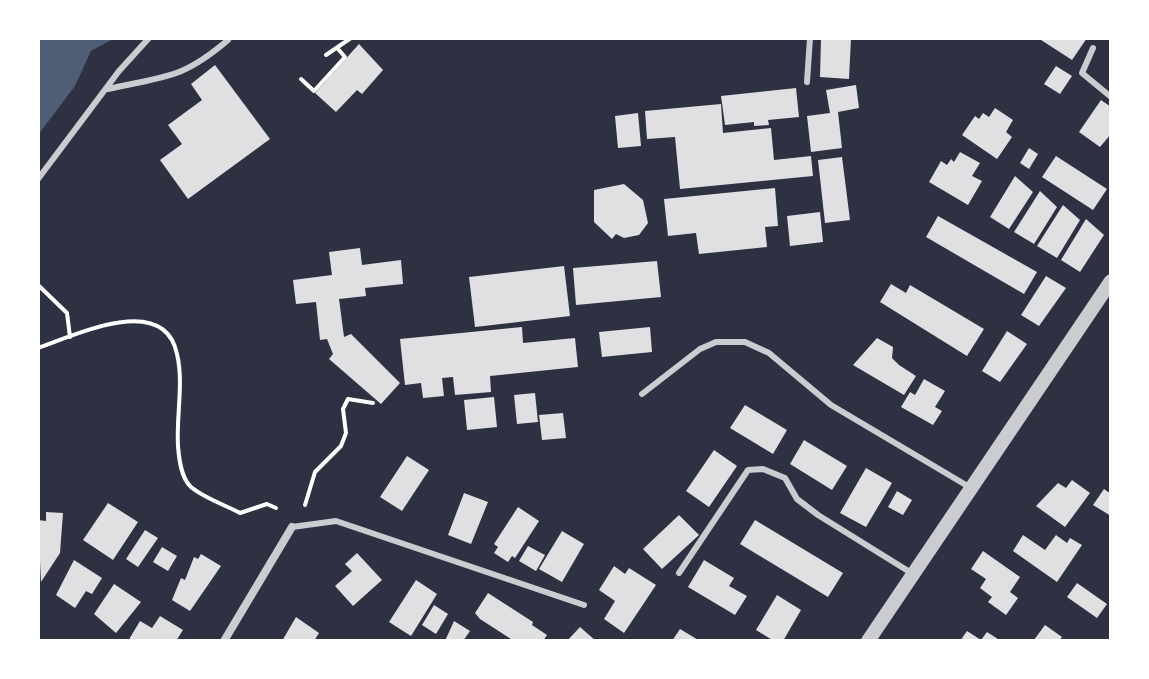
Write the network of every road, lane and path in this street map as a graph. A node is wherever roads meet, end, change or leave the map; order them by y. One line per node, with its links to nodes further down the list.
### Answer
1 (149, 38): 10 (lane)
2 (351, 38): 6 (path)
3 (810, 38): 9 (lane)
4 (227, 39): 10 (lane)
5 (1093, 48): 11 (lane)
6 (338, 49): 7 (path); 8 (path)
7 (326, 55)
8 (301, 79)
9 (807, 82)
10 (108, 89): 12 (lane)
11 (1111, 97)
12 (38, 179)
13 (1111, 281): 19 (street)
14 (38, 285): 15 (path)
15 (70, 337): 16 (path); 21 (path)
16 (38, 348)
17 (642, 394): 19 (lane)
18 (373, 403): 20 (path)
19 (971, 488): 24 (street)
20 (305, 505)
21 (276, 508)
22 (292, 527): 25 (lane); 26 (street)
23 (679, 573): 24 (lane)
24 (913, 574): 27 (street)
25 (584, 605)
26 (224, 641)
27 (868, 641)

